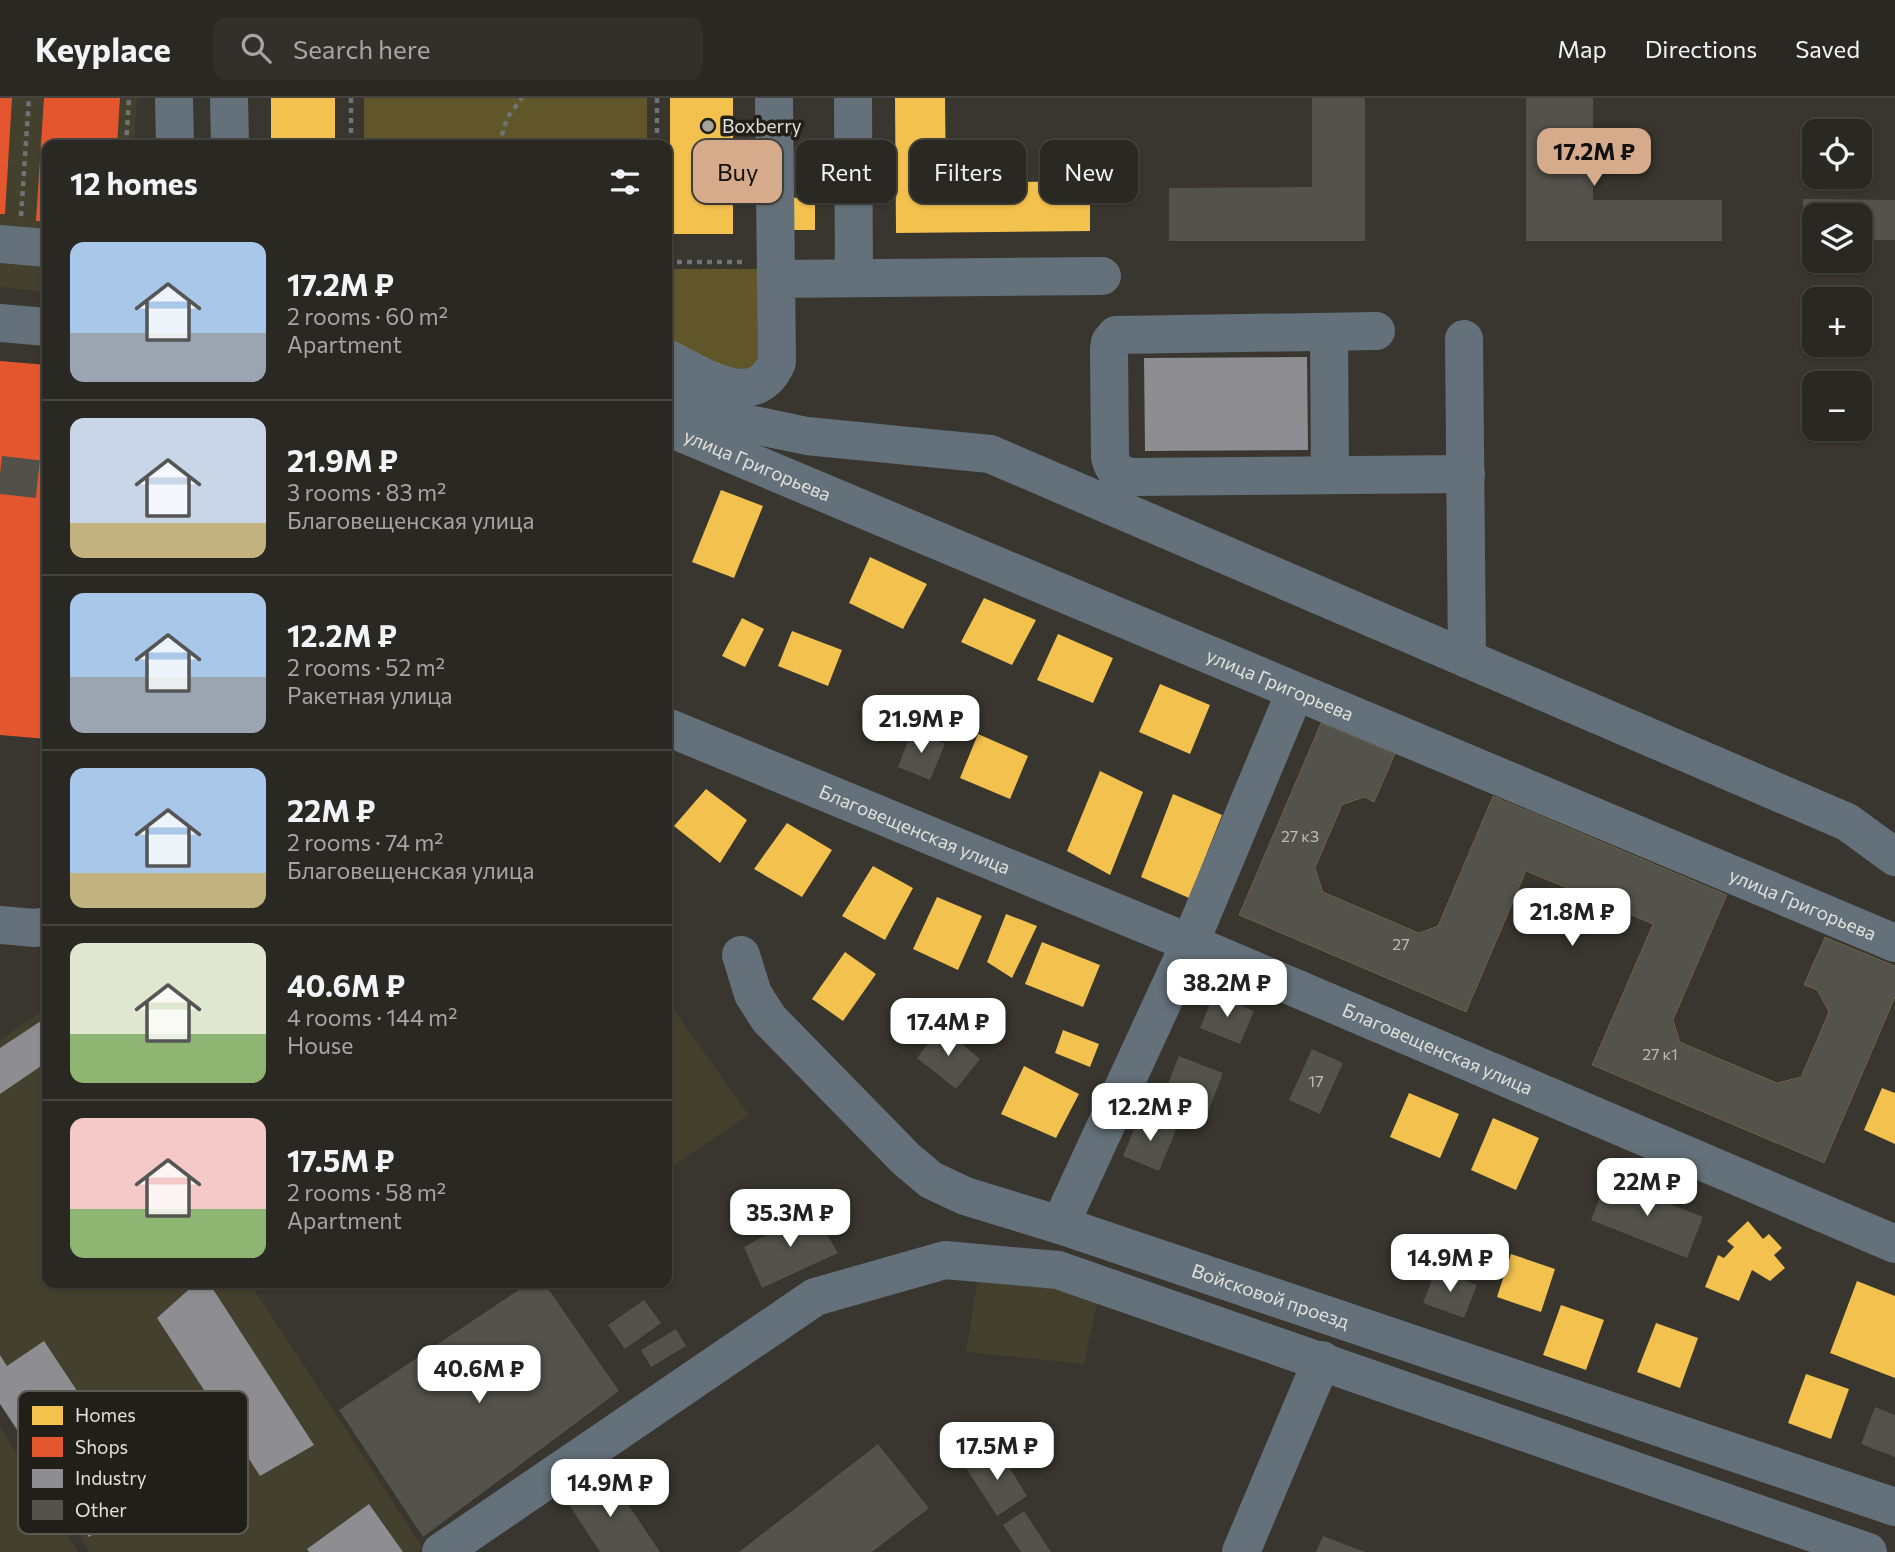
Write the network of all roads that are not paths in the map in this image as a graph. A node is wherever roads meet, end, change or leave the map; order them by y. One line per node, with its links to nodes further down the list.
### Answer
1 (174, 98): 5 (street)
2 (229, 98): 6 (street)
3 (774, 98): 9 (street)
4 (853, 98): 8 (street)
5 (175, 140)
6 (230, 140)
7 (1102, 276): 8 (street)
8 (854, 278): 9 (street)
9 (776, 279): 15 (street)
10 (0, 323): 11 (street)
11 (42, 327)
12 (1376, 331): 13 (street)
13 (1329, 332): 19 (street); 19 (street)
14 (1464, 339): 18 (street)
15 (672, 360)
16 (672, 396): 20 (street)
17 (672, 428): 21 (street, улица Григорьева)
18 (1466, 474): 19 (street); 20 (street)
19 (1330, 475)
20 (1467, 659): 23 (street)
21 (1295, 692): 26 (street); 27 (street, улица Григорьева)
22 (672, 729): 26 (street, Благовещенская улица)
23 (1895, 857)
24 (0, 925): 25 (street)
25 (42, 927)
26 (1190, 943): 29 (street); 30 (street, Благовещенская улица)
27 (1895, 943)
28 (741, 955): 29 (street, Войсковой проезд)
29 (1060, 1226): 32 (street, Войсковой проезд)
30 (1895, 1244)
31 (1322, 1360): 33 (street); 34 (street); 35 (street)
32 (1895, 1507)
33 (441, 1552)
34 (1241, 1552)
35 (1868, 1552)

